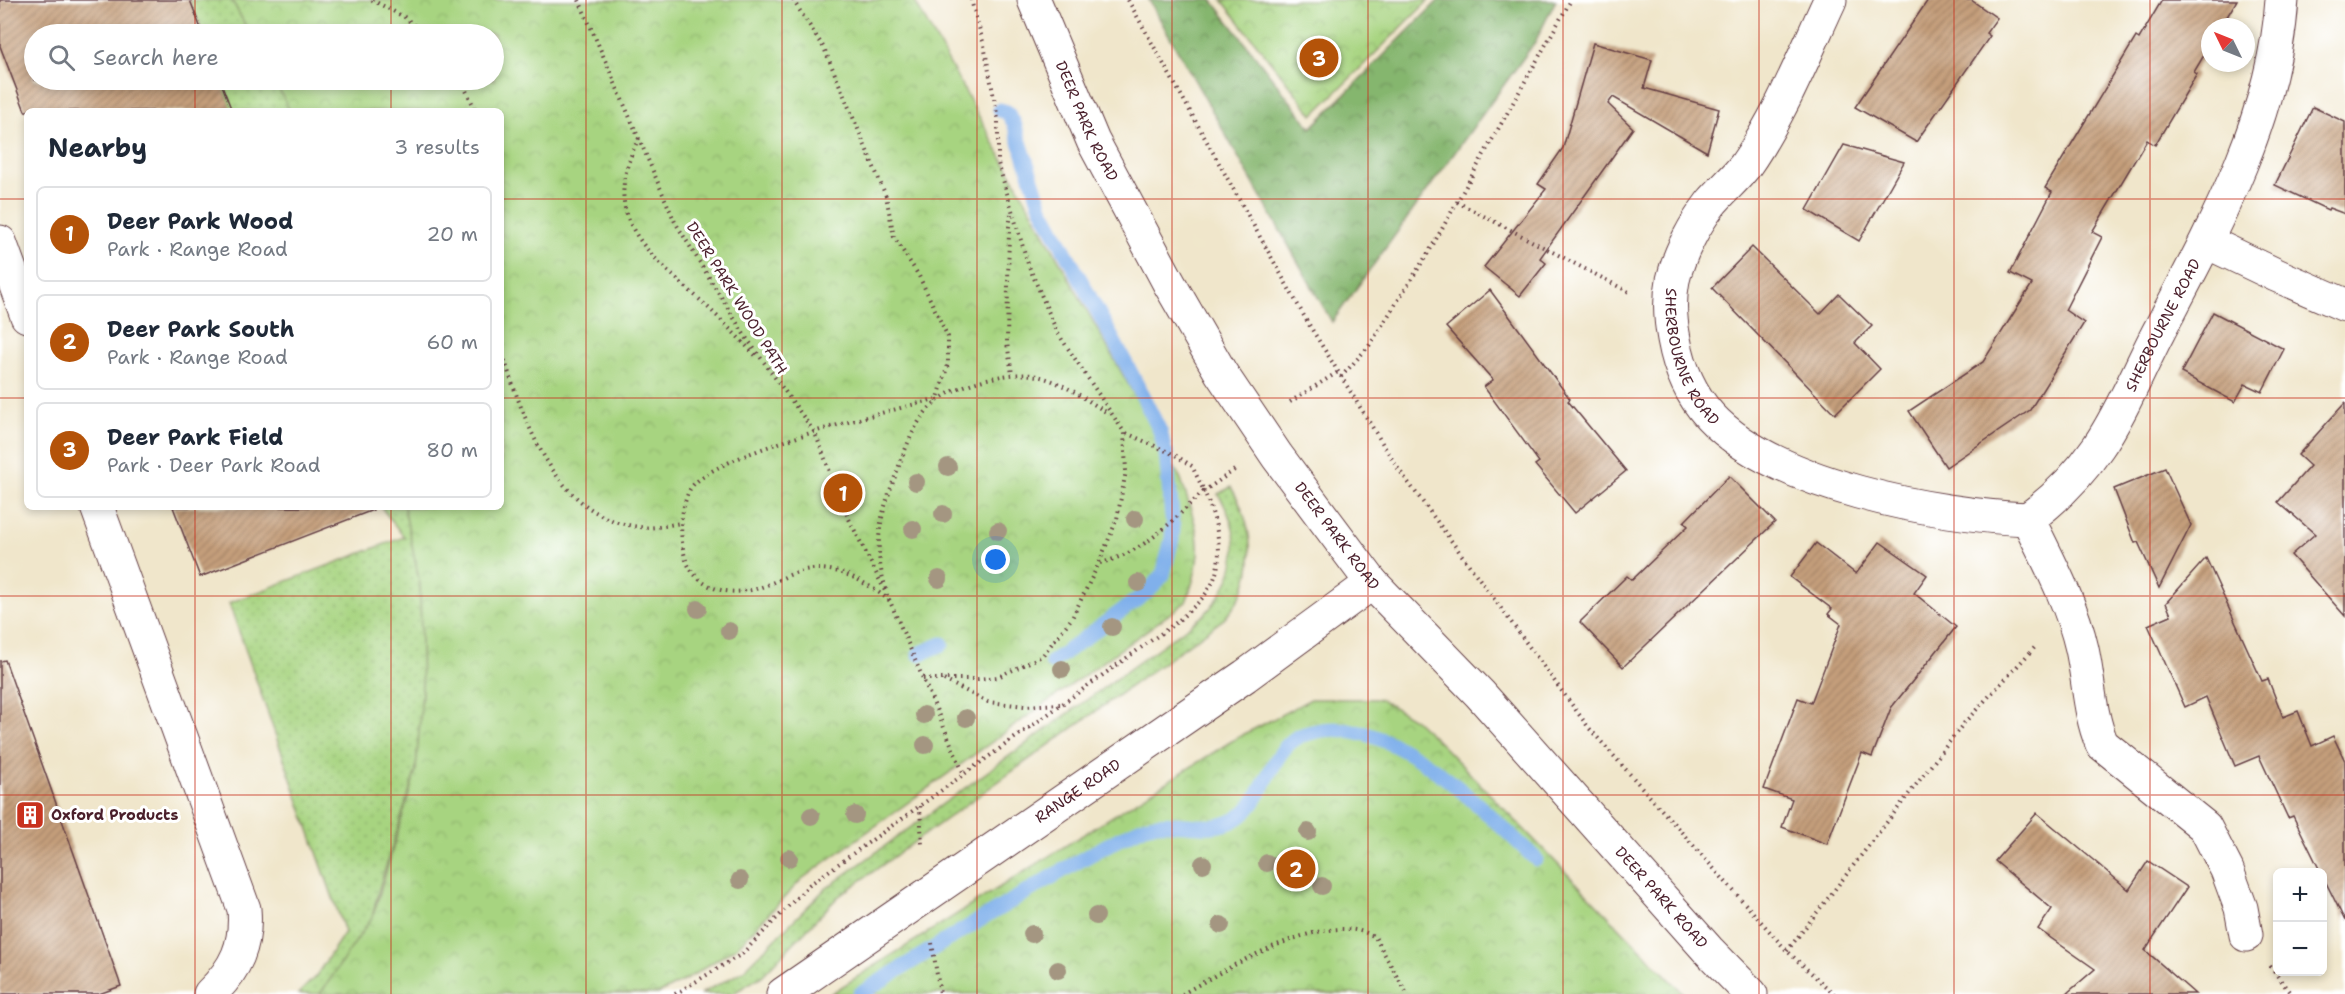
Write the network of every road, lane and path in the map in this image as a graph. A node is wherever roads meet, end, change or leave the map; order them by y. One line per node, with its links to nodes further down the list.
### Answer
1 (372, 0): 10 (path)
2 (579, 0): 13 (path, DEER PARK WOOD PATH)
3 (793, 0): 25 (path)
4 (971, 0): 15 (path)
5 (1034, 0): 29 (street, DEER PARK ROAD)
6 (1128, 0): 24 (path)
7 (1572, 0): 14 (path)
8 (1830, 0): 20 (street, SHERBOURNE ROAD)
9 (2282, 0): 17 (street, SHERBOURNE ROAD)
10 (412, 24)
11 (466, 90): 12 (path)
12 (475, 108)
13 (639, 138): 22 (path, DEER PARK WOOD PATH); 22 (path)
14 (1457, 202): 20 (path); 24 (path)
15 (1011, 212): 23 (path); 26 (path)
16 (0, 242): 19 (street)
17 (2207, 242): 18 (street, SHERBOURNE ROAD); 32 (street, SHERBOURNE ROAD)
18 (2345, 305)
19 (24, 308)
20 (1669, 314): 32 (street, SHERBOURNE ROAD)
21 (504, 359): 33 (path)
22 (765, 365): 28 (path, DEER PARK WOOD PATH)
23 (1012, 374): 25 (path); 26 (path)
24 (1340, 375): 29 (path); 43 (path)
25 (938, 398): 28 (path); 36 (path)
26 (1112, 416): 27 (path)
27 (1124, 432): 30 (path); 34 (path)
28 (815, 433): 33 (path); 36 (path, DEER PARK WOOD PATH)
29 (1263, 435): 30 (path); 35 (street, DEER PARK ROAD)
30 (1204, 491): 34 (path); 40 (path)
31 (98, 510): 44 (street)
32 (2028, 519): 37 (street)
33 (681, 523): 36 (path)
34 (1099, 563): 39 (path)
35 (1372, 583): 46 (street, RANGE ROAD); 49 (street, DEER PARK ROAD)
36 (890, 601): 38 (path)
37 (2069, 611): 42 (street); 43 (path)
38 (923, 679): 39 (path); 41 (path)
39 (944, 680): 40 (path)
40 (1060, 704): 41 (path)
41 (963, 772): 45 (path)
42 (2246, 935)
43 (1787, 951): 50 (path)
44 (210, 994)
45 (675, 994)
46 (783, 994)
47 (1182, 994): 48 (path)
48 (1407, 994)
49 (1750, 994)
50 (1834, 994)

